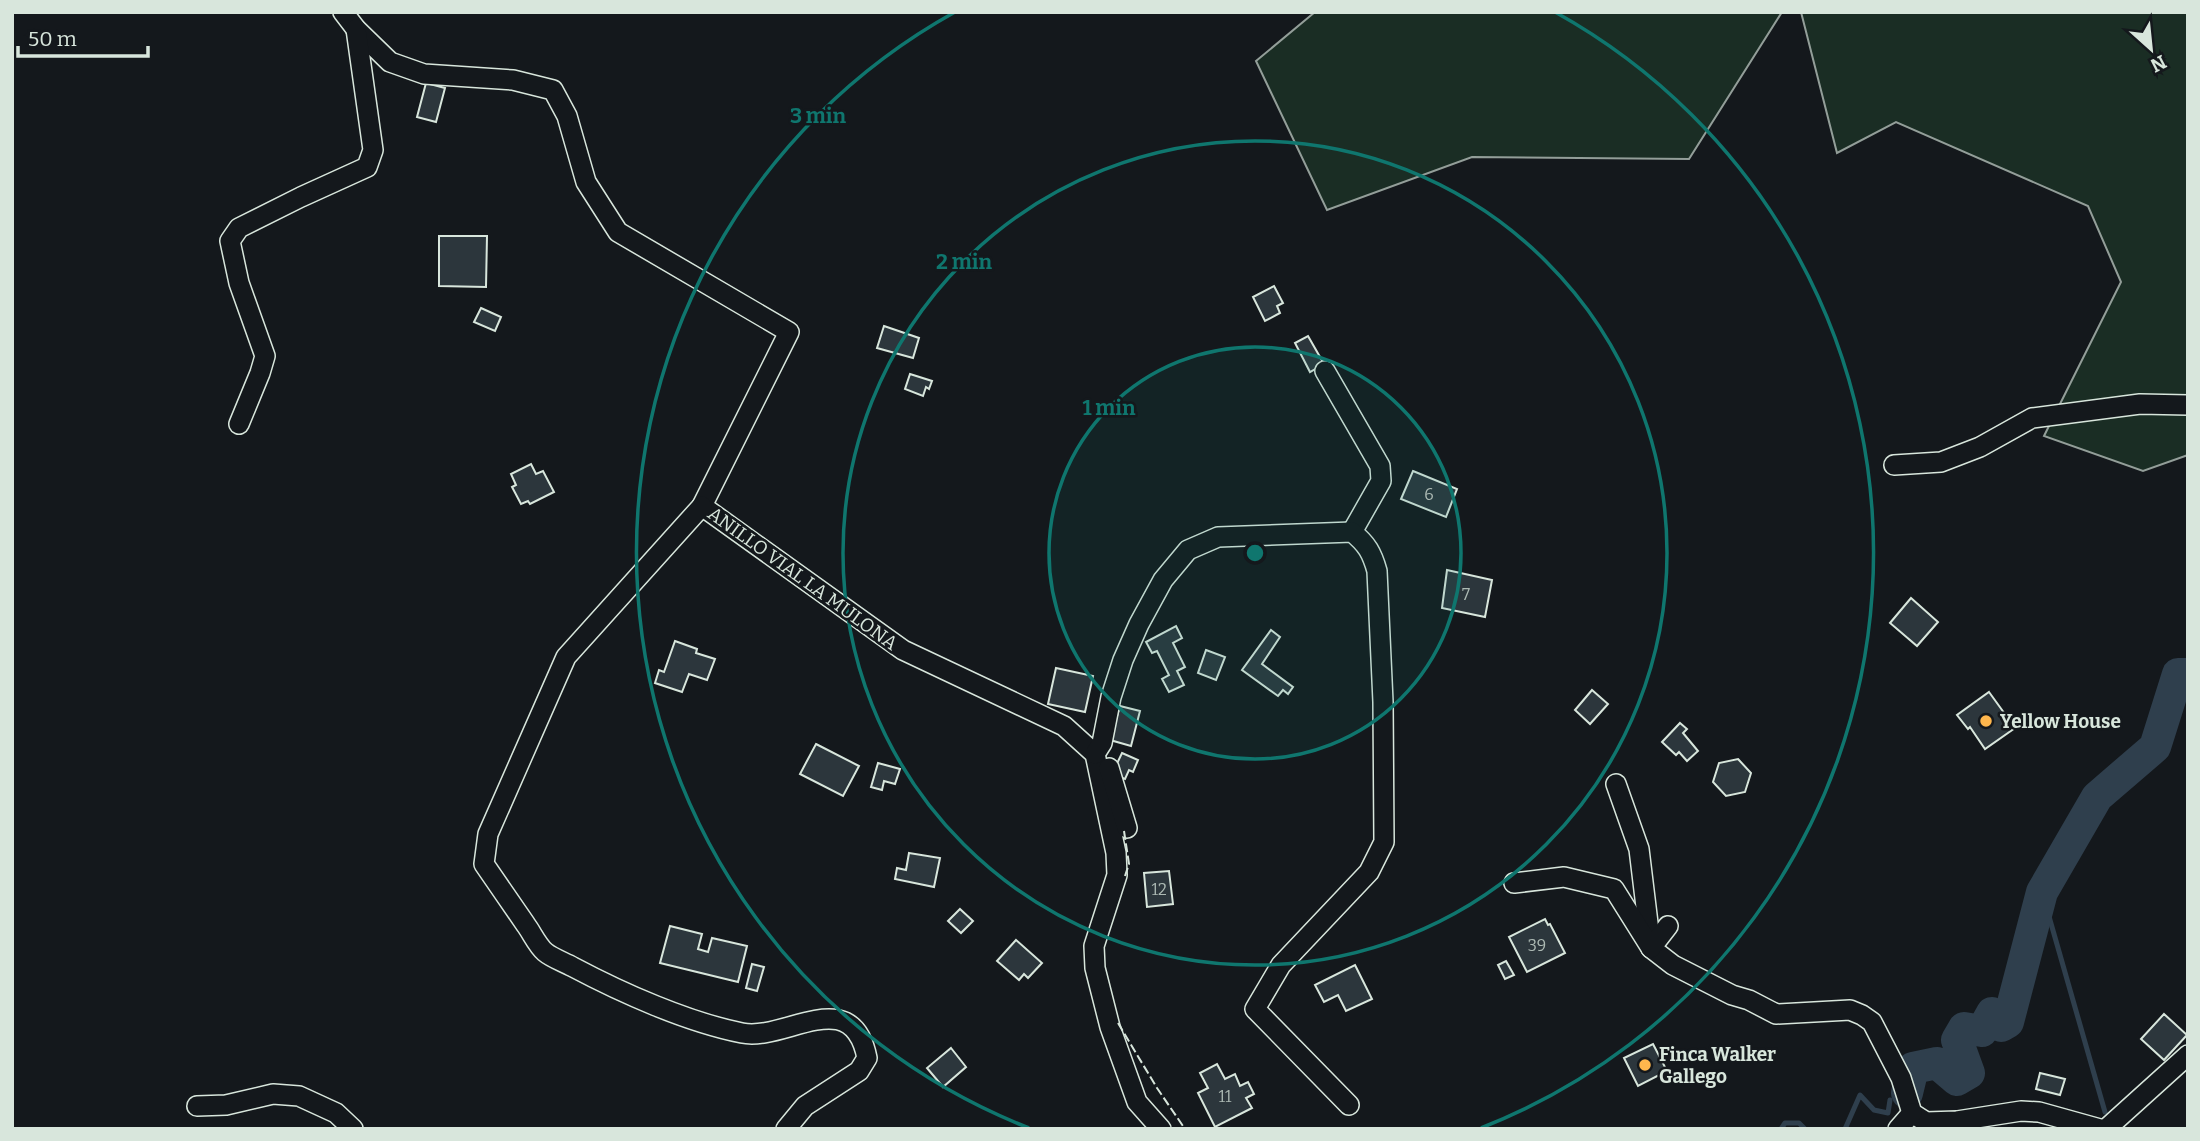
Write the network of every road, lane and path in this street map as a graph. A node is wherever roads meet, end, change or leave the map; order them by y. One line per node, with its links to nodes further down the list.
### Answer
1 (343, 12): 2 (street, ANILLO VIAL LA MULONA)
2 (356, 29): 5 (street); 7 (street, ANILLO VIAL LA MULONA)
3 (1325, 371): 8 (street)
4 (2188, 405): 6 (street)
5 (239, 424)
6 (1895, 465)
7 (702, 506): 9 (street, ANILLO VIAL LA MULONA); 20 (street)
8 (1352, 532): 9 (street); 16 (street)
9 (1098, 748): 11 (street); 21 (street)
10 (1616, 784): 14 (street)
11 (1127, 828)
12 (1514, 883): 14 (street)
13 (1668, 926): 14 (street)
14 (1651, 948): 18 (street)
15 (2188, 1055): 24 (street)
16 (1349, 1105)
17 (197, 1106): 19 (street)
18 (1912, 1113): 22 (street); 23 (street)
19 (353, 1129)
20 (786, 1129)
21 (1161, 1129)
22 (1898, 1129)
23 (2100, 1129)
24 (2106, 1129)

